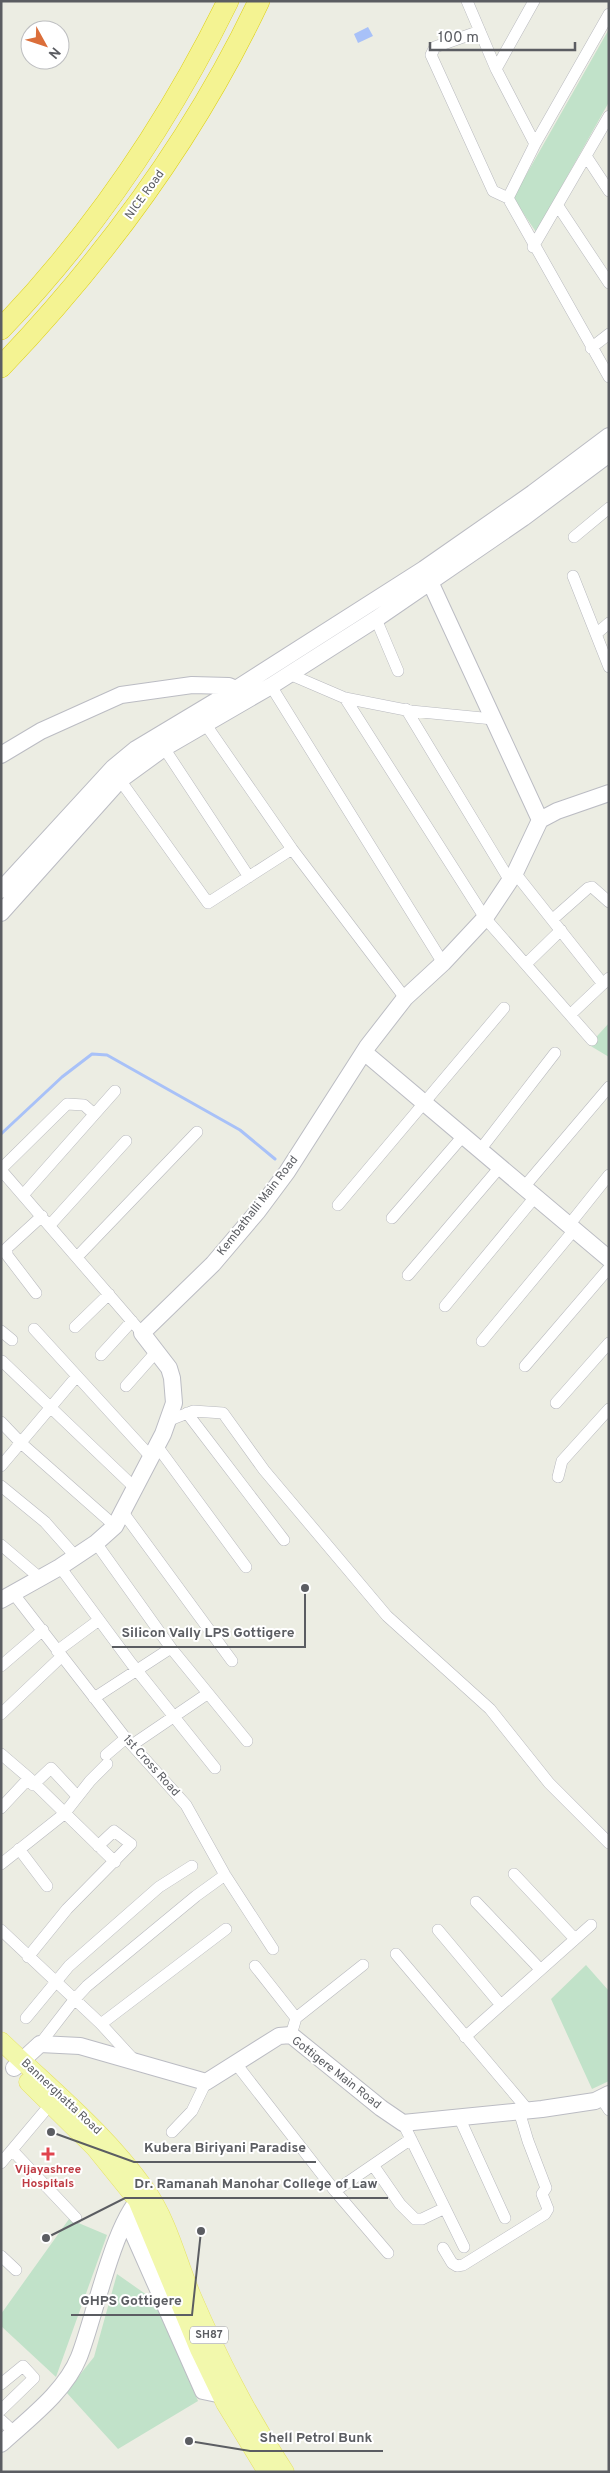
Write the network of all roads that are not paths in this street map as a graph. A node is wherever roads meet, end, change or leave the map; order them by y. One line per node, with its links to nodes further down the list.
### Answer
1 (228, 1): 16 (highway)
2 (258, 1): 19 (highway, NICE Road)
3 (467, 1): 6 (street)
4 (534, 1): 7 (street)
5 (609, 14): 9 (street)
6 (480, 31): 7 (street); 12 (street)
7 (496, 69): 9 (street)
8 (609, 116): 10 (street)
9 (534, 144): 12 (street)
10 (586, 156): 11 (street); 13 (street)
11 (609, 191)
12 (508, 198): 14 (street)
13 (558, 206): 14 (street); 15 (street)
14 (533, 247): 18 (street)
15 (609, 283)
16 (1, 329)
17 (609, 334): 18 (street)
18 (591, 348): 20 (street)
19 (1, 368)
20 (609, 377)
21 (609, 436): 25 (street)
22 (607, 457): 25 (street)
23 (609, 508): 24 (street)
24 (574, 537)
25 (427, 575): 27 (street); 34 (street); 37 (street)
26 (573, 576): 29 (street)
27 (376, 619): 31 (street); 32 (street)
28 (609, 623): 29 (street)
29 (596, 634): 30 (street)
30 (609, 667)
31 (398, 671)
32 (289, 674): 33 (street); 35 (street)
33 (271, 686): 34 (street); 53 (street)
34 (240, 695): 38 (street); 40 (street); 47 (street)
35 (345, 698): 36 (street); 50 (street)
36 (406, 709): 37 (street); 46 (street)
37 (493, 719): 43 (street)
38 (206, 725): 39 (street); 44 (street)
39 (164, 748): 41 (street); 45 (street)
40 (1, 754)
41 (120, 780): 45 (street); 49 (street)
42 (609, 793): 43 (street)
43 (540, 820): 46 (street, Kembathalli Main Road)
44 (292, 849): 45 (street); 56 (street)
45 (249, 876)
46 (513, 877): 50 (street, Kembathalli Main Road); 51 (street)
47 (1, 890)
48 (609, 902): 51 (street)
49 (1, 913)
50 (485, 918): 53 (street, Kembathalli Main Road); 54 (street)
51 (553, 919): 52 (street)
52 (561, 930): 54 (street); 55 (street)
53 (443, 963): 56 (street, Kembathalli Main Road)
54 (526, 964): 58 (street)
55 (606, 981): 58 (street)
56 (405, 998): 60 (street, Kembathalli Main Road)
57 (504, 1008): 64 (street)
58 (570, 1015): 59 (street)
59 (592, 1040)
60 (364, 1052): 64 (street); 87 (street, Kembathalli Main Road)
61 (555, 1053): 69 (street)
62 (609, 1087): 73 (street)
63 (115, 1091): 65 (street)
64 (425, 1103): 67 (street); 75 (street)
65 (94, 1114): 71 (street); 74 (street)
66 (197, 1132): 80 (street)
67 (464, 1136): 69 (street); 76 (street)
68 (126, 1141): 77 (street)
69 (480, 1150): 70 (street)
70 (500, 1167): 73 (street); 82 (street)
71 (1, 1170): 74 (street)
72 (609, 1174): 78 (street)
73 (530, 1192): 78 (street); 85 (street)
74 (23, 1194): 77 (street)
75 (338, 1205)
76 (392, 1218)
77 (46, 1221): 80 (street); 83 (street)
78 (572, 1227): 79 (street); 91 (street)
79 (606, 1251)
80 (77, 1257): 84 (street)
81 (609, 1268): 96 (street)
82 (408, 1275)
83 (36, 1293)
84 (109, 1294): 86 (street); 87 (street)
85 (445, 1306)
86 (75, 1327)
87 (137, 1327): 93 (street); 94 (street)
88 (34, 1329): 97 (street)
89 (1, 1331): 90 (street)
90 (12, 1340)
91 (482, 1341)
92 (609, 1343): 99 (street)
93 (158, 1351): 98 (street); 103 (street)
94 (101, 1355)
95 (2, 1362): 100 (street)
96 (525, 1366)
97 (77, 1376): 100 (street); 106 (street)
98 (126, 1386)
99 (556, 1403)
100 (52, 1406): 105 (street); 110 (street)
101 (609, 1409): 108 (street)
102 (187, 1413): 103 (street); 112 (street); 139 (street)
103 (170, 1420): 106 (street)
104 (1, 1422): 105 (street)
105 (21, 1443): 107 (street); 111 (street)
106 (154, 1451): 110 (street); 117 (street)
107 (1, 1466)
108 (558, 1477)
109 (1, 1486): 115 (street)
110 (134, 1486): 111 (street)
111 (119, 1519): 113 (street); 124 (street)
112 (284, 1540)
113 (96, 1544): 115 (street); 122 (street)
114 (1, 1545): 118 (street)
115 (76, 1556): 116 (street)
116 (60, 1567): 118 (street); 120 (street)
117 (246, 1567)
118 (40, 1578): 119 (street)
119 (5, 1597): 121 (street, 1st Cross Road)
120 (99, 1620): 123 (street); 126 (street)
121 (43, 1630): 123 (street, 1st Cross Road); 125 (street)
122 (171, 1648): 126 (street); 127 (street)
123 (59, 1654): 128 (street, 1st Cross Road); 129 (street)
124 (232, 1661)
125 (1, 1666)
126 (136, 1670): 128 (street); 130 (street)
127 (207, 1694): 130 (street); 131 (street)
128 (94, 1698): 132 (street, 1st Cross Road)
129 (1, 1714)
130 (174, 1717): 132 (street); 134 (street)
131 (247, 1741)
132 (129, 1742): 136 (street); 146 (street, 1st Cross Road)
133 (1, 1754): 135 (street)
134 (215, 1768)
135 (31, 1782): 136 (street); 137 (street); 138 (street)
136 (77, 1796): 138 (street)
137 (1, 1808)
138 (64, 1814): 140 (street); 141 (street)
139 (609, 1843)
140 (98, 1846): 142 (street); 142 (street)
141 (19, 1849): 143 (street); 147 (street)
142 (115, 1862): 156 (street)
143 (1, 1864)
144 (192, 1866): 160 (street)
145 (514, 1874): 153 (street)
146 (225, 1875): 154 (street, 1st Cross Road); 161 (street)
147 (47, 1886)
148 (476, 1902): 159 (street)
149 (591, 1925): 153 (street)
150 (226, 1929): 165 (street)
151 (1, 1930): 156 (street)
152 (438, 1930): 162 (street)
153 (574, 1938): 159 (street)
154 (273, 1949)
155 (396, 1954): 167 (street)
156 (28, 1957): 160 (street)
157 (362, 1965): 164 (street)
158 (255, 1966): 164 (street)
159 (540, 1969): 162 (street)
160 (54, 1982): 161 (street); 163 (street)
161 (74, 2000): 165 (street); 169 (street)
162 (500, 2004): 167 (street)
163 (26, 2018)
164 (296, 2018): 166 (street)
165 (101, 2024): 171 (street)
166 (291, 2035): 173 (street, Gottigere Main Road); 179 (street, Gottigere Main Road)
167 (464, 2036): 177 (street)
168 (1, 2041): 172 (main road, Bannerghatta Road / SH87)
169 (40, 2044): 171 (street); 172 (street)
170 (1, 2055): 172 (main road, Bannerghatta Road / SH87)
171 (134, 2060): 174 (street)
172 (18, 2064): 175 (main road, Bannerghatta Road / SH87)
173 (237, 2065): 174 (street, Gottigere Main Road); 185 (street)
174 (206, 2082): 180 (street)
175 (54, 2100): 182 (street); 186 (main road, Bannerghatta Road / SH87)
176 (606, 2100): 177 (street)
177 (523, 2111): 178 (street); 190 (street)
178 (459, 2118): 179 (street); 189 (street)
179 (404, 2123): 181 (street)
180 (172, 2132)
181 (411, 2138): 184 (street); 187 (street)
182 (12, 2150): 183 (street); 188 (street)
183 (1, 2163)
184 (373, 2165): 185 (street); 187 (street)
185 (335, 2192): 192 (street)
186 (143, 2202): 198 (street); 200 (main road); 201 (main road, Bannerghatta Road / SH87)
187 (445, 2208): 191 (street)
188 (76, 2218)
189 (505, 2218)
190 (443, 2248)
191 (464, 2248)
192 (388, 2253)
193 (1, 2256): 194 (street)
194 (16, 2270)
195 (1, 2384): 196 (street)
196 (1, 2410)
197 (1, 2420): 198 (street)
198 (14, 2432): 199 (street)
199 (1, 2444)
200 (267, 2472)
201 (285, 2472)

